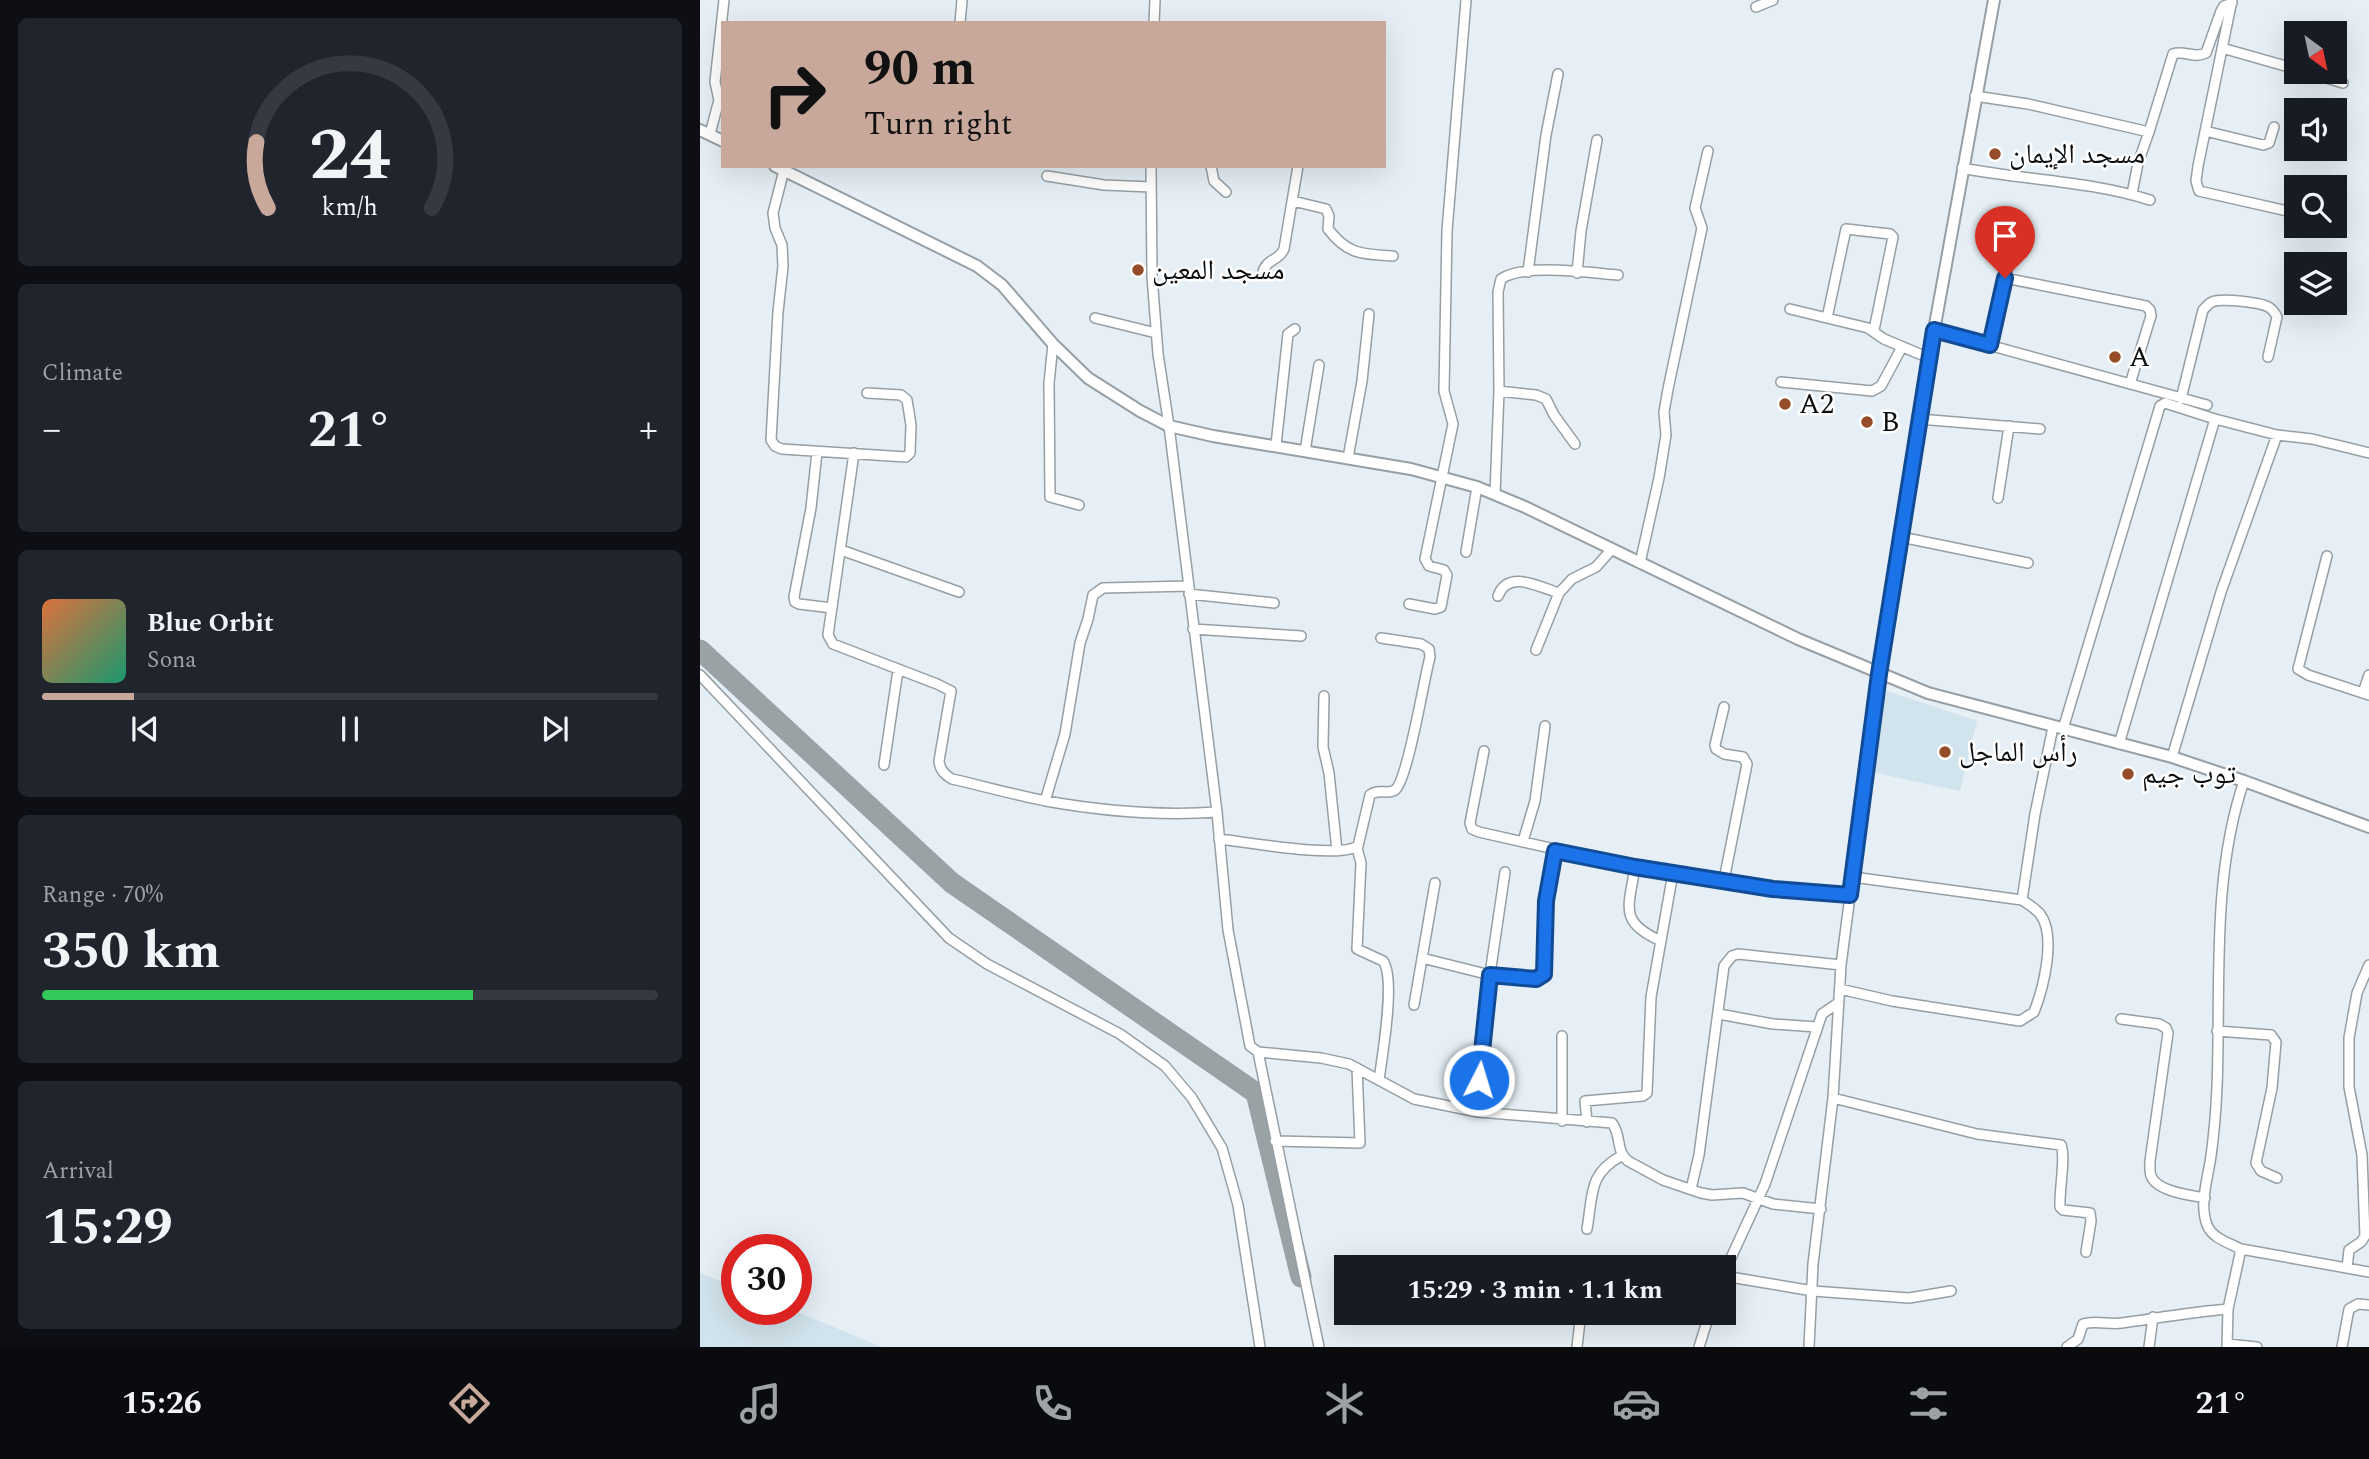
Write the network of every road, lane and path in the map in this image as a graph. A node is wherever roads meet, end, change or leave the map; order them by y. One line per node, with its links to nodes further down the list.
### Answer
1 (724, 0): 9 (street)
2 (962, 0): 10 (street)
3 (1155, 0): 11 (street)
4 (1466, 0): 76 (street)
5 (1773, 0): 8 (street)
6 (1994, 0): 16 (street)
7 (2232, 1): 13 (street); 20 (street)
8 (1756, 7)
9 (722, 21)
10 (960, 21)
11 (1154, 21)
12 (721, 27): 19 (street)
13 (2222, 48): 14 (street); 18 (street)
14 (2284, 66)
15 (1558, 74): 39 (street)
16 (1975, 96): 20 (street); 28 (street)
17 (2274, 127): 18 (street)
18 (2205, 131): 35 (street)
19 (703, 132): 21 (street)
20 (2149, 132): 32 (street)
21 (721, 140)
22 (1597, 140): 40 (street)
23 (1708, 151): 86 (street)
24 (779, 168): 51 (street); 72 (street)
25 (1151, 168): 30 (street)
26 (1211, 168): 31 (street)
27 (1298, 168): 34 (street)
28 (1962, 168): 32 (street); 49 (street)
29 (1047, 177): 30 (street)
30 (1150, 187): 50 (street)
31 (1226, 192)
32 (2132, 194): 33 (street)
33 (2150, 200)
34 (1293, 201): 37 (street); 38 (street)
35 (2284, 211)
36 (2014, 240): 42 (street)
37 (1393, 256)
38 (1263, 272)
39 (1528, 272): 40 (street); 59 (street)
40 (1577, 272): 41 (street)
41 (1618, 275)
42 (2005, 278): 52 (street); 58 (street)
43 (1790, 309): 46 (street)
44 (1368, 314): 75 (street)
45 (1095, 318): 50 (street)
46 (1827, 318): 48 (street); 48 (street)
47 (1295, 329): 70 (street)
48 (1874, 330): 53 (street)
49 (1934, 330): 52 (street); 55 (street)
50 (1156, 332): 65 (street)
51 (1053, 344): 65 (street); 80 (street)
52 (1990, 345): 58 (street)
53 (1902, 347): 55 (street); 57 (street)
54 (2268, 357): 61 (street)
55 (1929, 358): 63 (street)
56 (1319, 365): 71 (street)
57 (1781, 382)
58 (2130, 384): 61 (street)
59 (1499, 391): 69 (street); 78 (street)
60 (867, 393): 73 (street)
61 (2181, 398): 62 (street)
62 (2207, 405)
63 (1919, 419): 66 (street); 81 (street)
64 (2215, 419): 68 (street); 107 (street); 108 (street)
65 (1169, 426): 70 (street); 88 (street)
66 (2009, 426): 67 (street); 79 (street)
67 (2040, 429)
68 (2277, 435): 74 (street); 110 (street)
69 (1575, 444)
70 (1276, 445): 71 (street)
71 (1305, 451): 75 (street)
72 (817, 452): 73 (street); 94 (street)
73 (854, 453): 83 (street)
74 (2369, 453)
75 (1348, 458): 76 (street)
76 (1443, 477): 77 (street); 93 (street)
77 (1477, 487): 78 (street); 84 (street)
78 (1495, 494): 82 (street)
79 (1998, 498)
80 (1079, 505)
81 (1901, 537): 87 (street); 100 (street)
82 (1612, 549): 86 (street); 90 (street)
83 (841, 550): 89 (street); 94 (street)
84 (1466, 552)
85 (2327, 556): 103 (street)
86 (1640, 563): 100 (street)
87 (2028, 563)
88 (1189, 590): 92 (street); 95 (street); 113 (street)
89 (959, 592)
90 (1559, 593): 91 (street); 98 (street)
91 (1498, 596)
92 (1274, 603)
93 (1409, 604)
94 (832, 608): 99 (street)
95 (1193, 629): 96 (street); 114 (street)
96 (1301, 636)
97 (1381, 638): 118 (street)
98 (1536, 650)
99 (898, 670): 111 (street); 113 (street)
100 (1879, 674): 107 (street); 124 (street)
101 (700, 675): 171 (street)
102 (2369, 676): 103 (street)
103 (2366, 694)
104 (1324, 696): 119 (street)
105 (1724, 707): 125 (street)
106 (1545, 726): 117 (street)
107 (2058, 728): 108 (street); 128 (street)
108 (2119, 744): 110 (street)
109 (1484, 751): 117 (street)
110 (2172, 757): 112 (street)
111 (884, 765)
112 (2244, 781): 115 (street); 140 (street)
113 (1045, 800): 114 (street)
114 (1217, 813): 116 (street)
115 (2369, 827)
116 (1219, 839): 119 (street); 142 (street)
117 (1523, 841): 120 (street)
118 (1357, 848): 119 (street); 144 (street)
119 (1337, 850)
120 (1555, 851): 121 (street); 133 (street)
121 (1635, 867): 123 (street); 129 (street)
122 (1505, 872): 133 (street)
123 (1673, 873): 125 (street); 129 (street)
124 (1853, 877): 127 (street); 128 (street)
125 (1724, 880): 127 (street)
126 (1435, 883): 130 (street)
127 (1850, 895): 131 (street)
128 (2022, 900): 134 (street)
129 (1661, 941): 148 (street)
130 (1422, 958): 133 (street); 136 (street)
131 (1841, 965): 134 (street); 137 (street)
132 (2369, 965): 160 (street)
133 (1490, 975): 146 (street)
134 (1840, 989): 135 (street)
135 (1838, 1003): 139 (street); 145 (street)
136 (1414, 1006)
137 (1719, 1014): 139 (street); 152 (street)
138 (2122, 1019): 153 (street)
139 (1816, 1027): 154 (street)
140 (2217, 1031): 151 (street); 153 (street)
141 (1562, 1036): 147 (street)
142 (1258, 1052): 143 (street); 149 (street)
143 (1357, 1068): 144 (street); 149 (street)
144 (1379, 1080): 146 (street)
145 (1833, 1098): 155 (street); 158 (street)
146 (1478, 1112): 147 (street)
147 (1562, 1121): 148 (street)
148 (1587, 1122): 150 (street)
149 (1275, 1141): 172 (street)
150 (1621, 1156): 152 (street); 156 (street)
151 (2277, 1178)
152 (1691, 1189): 154 (street)
153 (2205, 1198): 157 (street)
154 (1759, 1199): 155 (street); 159 (street)
155 (1821, 1209): 163 (street)
156 (1587, 1229)
157 (2241, 1249): 160 (street); 166 (street)
158 (2086, 1252)
159 (1733, 1255)
160 (2347, 1268): 161 (street)
161 (2369, 1272)
162 (1736, 1276): 163 (street)
163 (1813, 1291): 164 (street); 175 (street)
164 (1951, 1291)
165 (2369, 1305): 179 (street)
166 (2228, 1309): 167 (street); 170 (street)
167 (2153, 1317): 176 (street); 177 (street)
168 (1580, 1325): 173 (street)
169 (1706, 1325): 174 (street)
170 (2227, 1345): 178 (street)
171 (1260, 1347)
172 (1319, 1347)
173 (1577, 1347)
174 (1699, 1347)
175 (1809, 1347)
176 (2067, 1347)
177 (2148, 1347)
178 (2257, 1347)
179 (2342, 1347)

